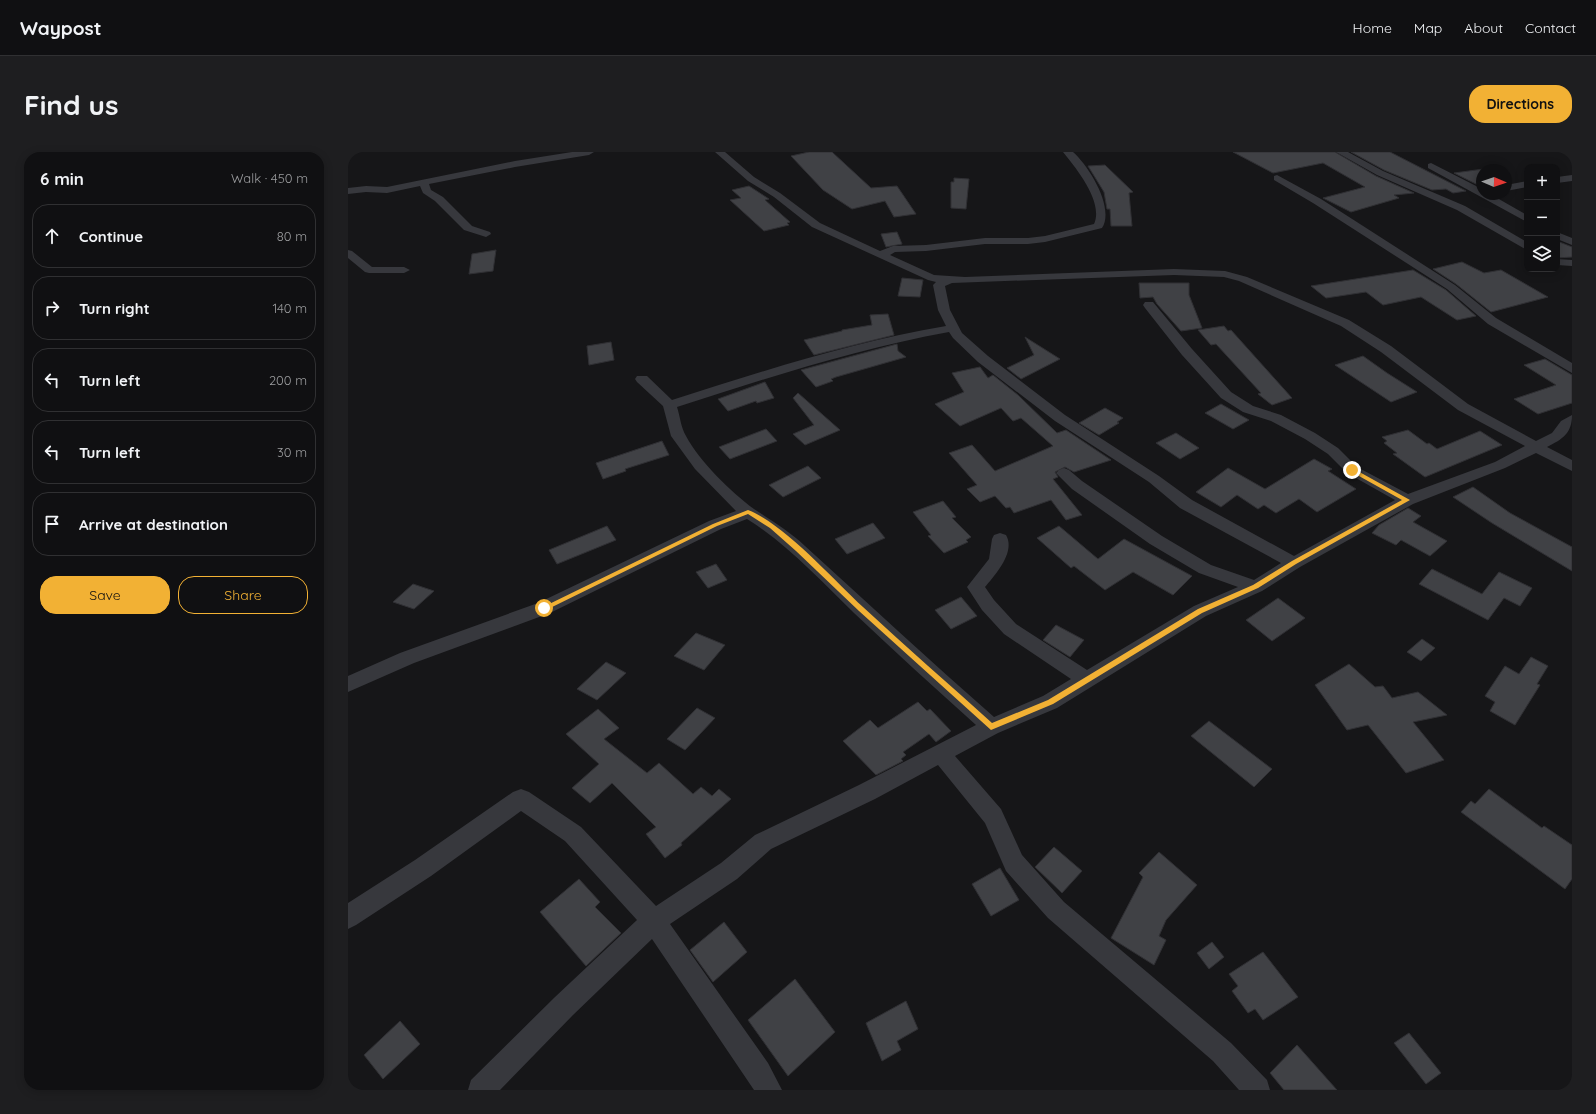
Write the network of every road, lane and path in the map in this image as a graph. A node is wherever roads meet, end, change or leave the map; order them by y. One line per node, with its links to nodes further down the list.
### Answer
1 (589, 152): 5 (street)
2 (720, 152): 24 (street)
3 (1068, 152): 24 (street)
4 (1341, 152): 22 (street)
5 (567, 154): 7 (street)
6 (508, 157): 7 (street)
7 (515, 164): 12 (street)
8 (1431, 166): 15 (street)
9 (1277, 178): 31 (street)
10 (1572, 178): 11 (street)
11 (1560, 180)
12 (424, 182): 16 (street); 19 (street)
13 (1524, 185): 14 (street)
14 (1512, 187)
15 (1476, 190)
16 (348, 191)
17 (1494, 200): 18 (street)
18 (1524, 217)
19 (486, 234)
20 (1559, 236): 21 (street)
21 (1572, 242)
22 (1524, 245)
23 (348, 253): 27 (street)
24 (881, 255): 28 (street)
25 (1560, 262): 26 (street)
26 (1572, 263)
27 (404, 270)
28 (948, 280): 30 (street); 35 (street)
29 (1149, 305): 38 (street)
30 (953, 328): 33 (street); 41 (street)
31 (1572, 369)
32 (642, 379): 33 (street)
33 (670, 405): 39 (street)
34 (1572, 419): 35 (street)
35 (1535, 446): 36 (street); 38 (street)
36 (1572, 466)
37 (1064, 473): 42 (street)
38 (1407, 500): 41 (street)
39 (748, 512): 44 (street); 45 (street)
40 (1000, 539): 43 (street)
41 (1294, 563): 42 (street)
42 (1256, 587): 43 (street)
43 (1087, 680): 45 (street)
44 (348, 684)
45 (991, 726): 46 (street)
46 (940, 753): 48 (street); 51 (street)
47 (348, 917): 48 (street)
48 (654, 921): 49 (street); 50 (street)
49 (481, 1090)
50 (769, 1090)
51 (1257, 1090)

